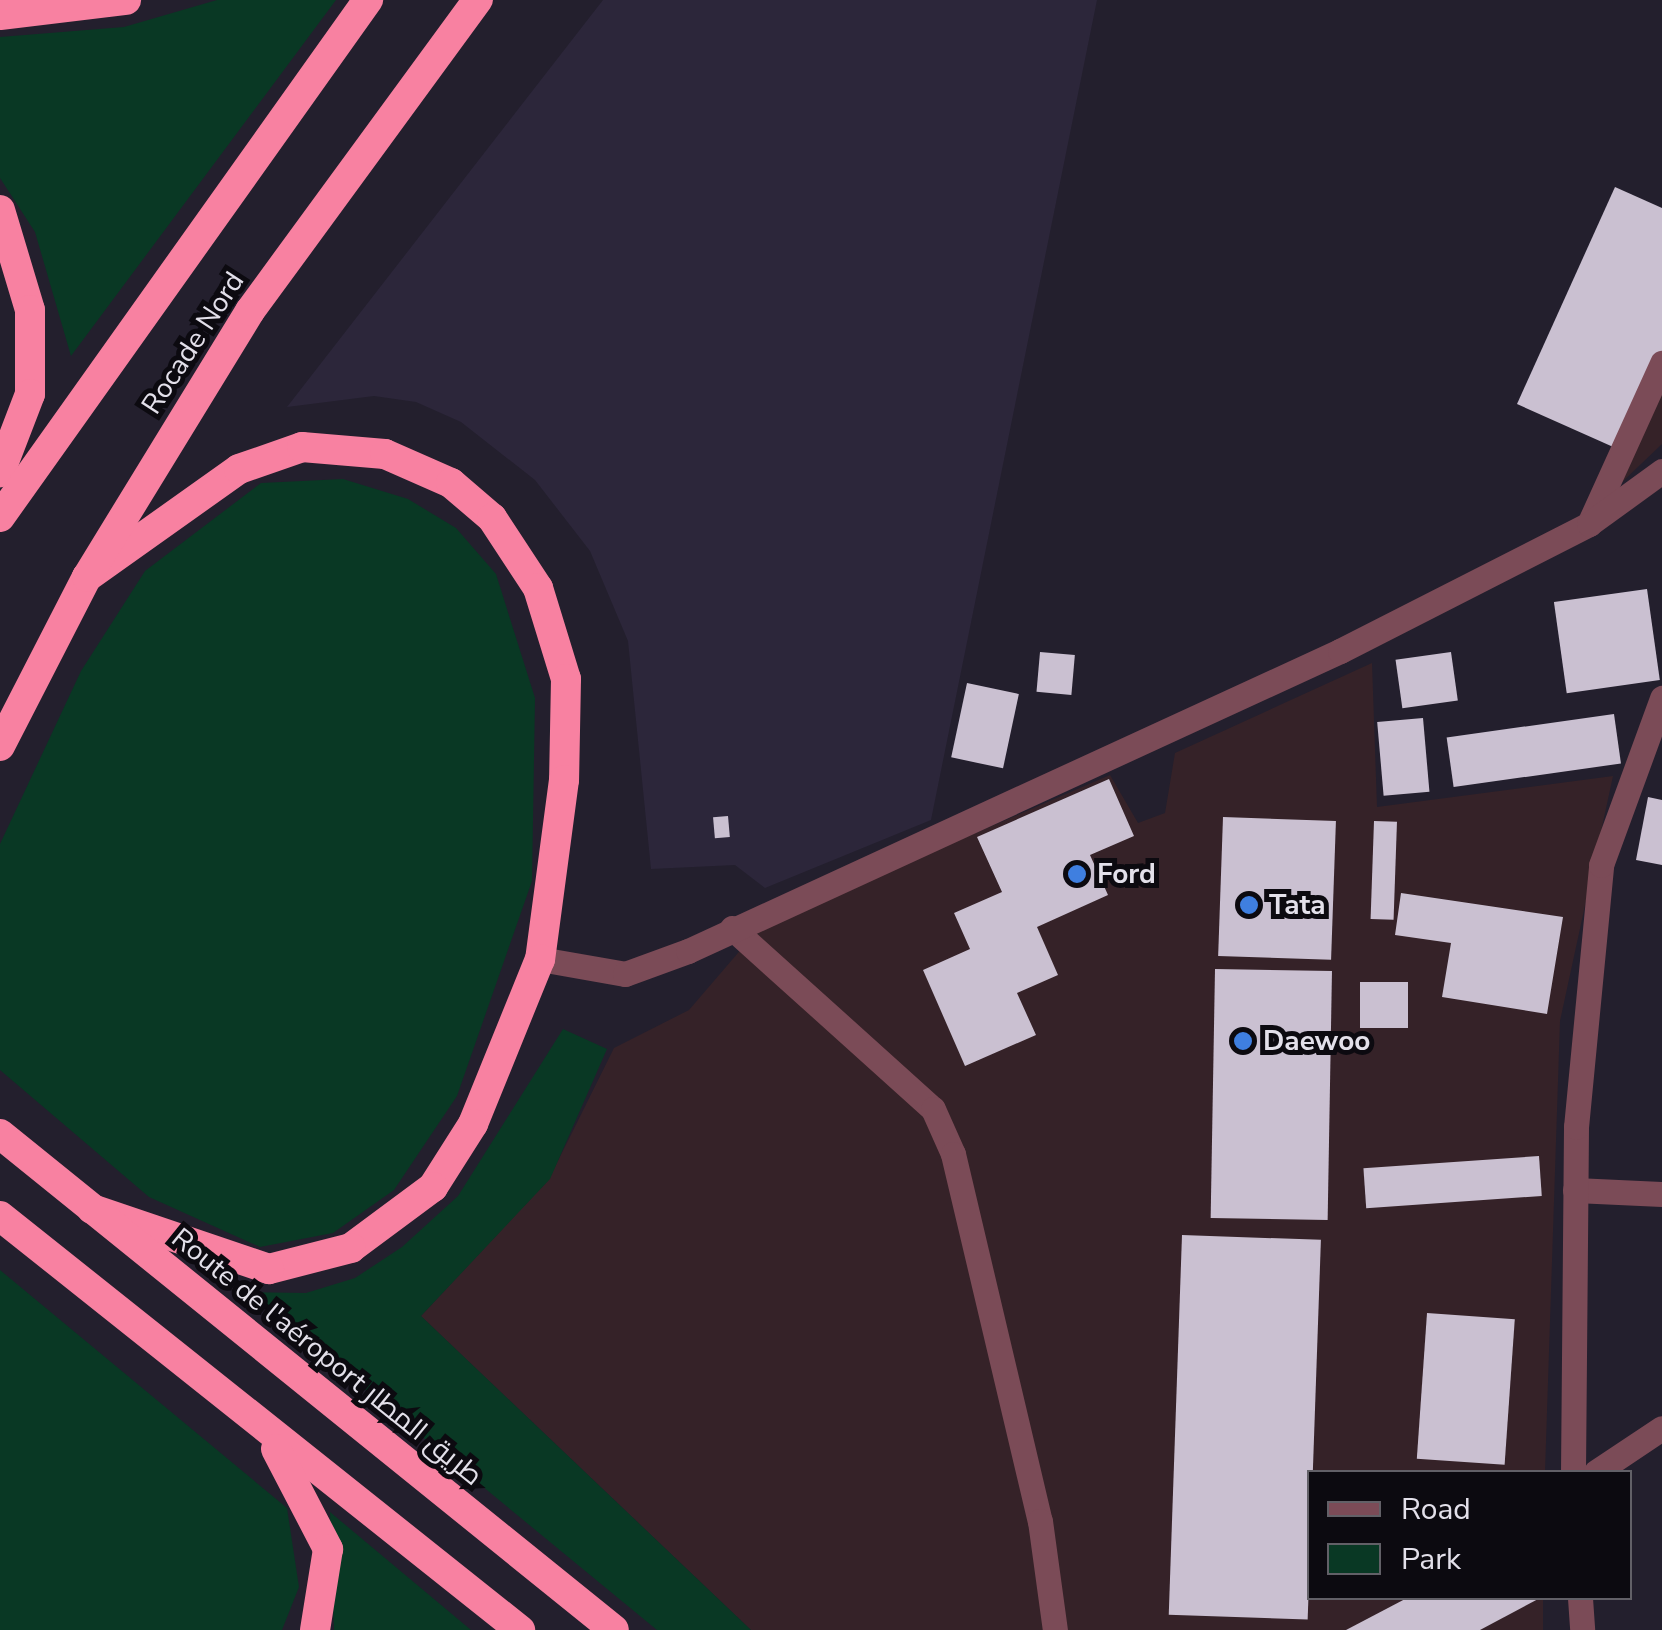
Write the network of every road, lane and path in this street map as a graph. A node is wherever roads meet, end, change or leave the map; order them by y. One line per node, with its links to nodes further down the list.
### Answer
1 (126, 0): 4 (highway)
2 (368, 0): 9 (highway, Rocade Nord)
3 (478, 0): 11 (highway, Rocade Nord)
4 (0, 15)
5 (0, 210): 7 (highway)
6 (1662, 362): 10 (street)
7 (0, 472)
8 (1662, 472): 10 (street)
9 (0, 517)
10 (1589, 524): 14 (street)
11 (87, 577): 13 (highway, Rocade Nord); 15 (highway)
12 (1662, 698): 17 (street)
13 (0, 746)
14 (732, 928): 15 (street); 29 (street)
15 (540, 959): 19 (highway)
16 (0, 1134): 19 (highway, Route de l'aéroport طريق المطار)
17 (1576, 1190): 18 (street); 23 (street)
18 (1662, 1194)
19 (92, 1209): 28 (highway, Route de l'aéroport طريق المطار)
20 (0, 1216): 21 (highway)
21 (243, 1408): 26 (highway); 27 (highway)
22 (1662, 1428): 24 (street)
23 (1573, 1470)
24 (1599, 1470)
25 (1580, 1600): 30 (street)
26 (315, 1630)
27 (520, 1630)
28 (614, 1630)
29 (1055, 1630)
30 (1582, 1630)

